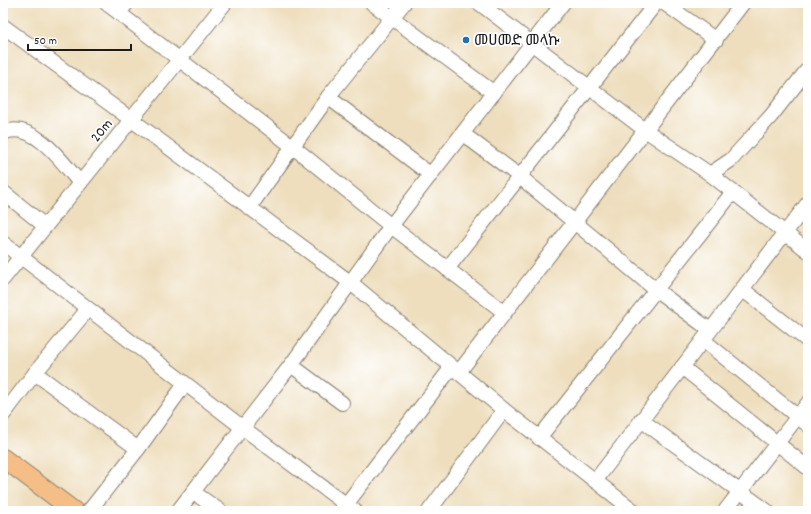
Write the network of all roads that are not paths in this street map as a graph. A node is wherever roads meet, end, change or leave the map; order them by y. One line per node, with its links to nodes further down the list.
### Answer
1 (106, 3): 10 (street)
2 (225, 3): 15 (street, 20m)
3 (372, 3): 11 (street)
4 (404, 3): 11 (street)
5 (479, 3): 14 (street)
6 (563, 3): 14 (street)
7 (656, 3): 17 (street)
8 (664, 3): 13 (street)
9 (743, 3): 13 (street)
10 (123, 8): 15 (street)
11 (393, 18): 18 (street); 19 (street)
12 (3, 26): 20 (street)
13 (716, 40): 21 (street)
14 (532, 44): 17 (street); 18 (street)
15 (180, 60): 20 (street, 20m); 24 (street)
16 (808, 69): 25 (street)
17 (589, 87): 21 (street); 27 (street)
18 (494, 93): 23 (street)
19 (328, 96): 24 (street); 26 (street)
20 (132, 120): 28 (street, 20m); 32 (street)
21 (645, 130): 25 (street); 33 (street)
22 (3, 133): 28 (street)
23 (463, 134): 26 (street); 27 (street)
24 (292, 146): 32 (street); 35 (street)
25 (710, 174): 30 (street)
26 (431, 175): 35 (street)
27 (519, 176): 33 (street); 40 (street)
28 (80, 183): 34 (street, 20m)
29 (3, 192): 34 (street)
30 (733, 192): 36 (street); 44 (street)
31 (808, 203): 36 (street)
32 (249, 208): 42 (street)
33 (574, 222): 44 (street); 46 (street)
34 (45, 226): 39 (street, 20m)
35 (391, 226): 40 (street); 42 (street)
36 (785, 233): 38 (street); 43 (street)
37 (3, 243): 39 (street)
38 (808, 251)
39 (20, 257): 41 (street, 20m); 45 (street)
40 (447, 268): 46 (street)
41 (3, 279)
42 (351, 283): 49 (street); 51 (street)
43 (742, 289): 47 (street); 48 (street)
44 (655, 290): 47 (street); 61 (street)
45 (88, 309): 52 (street); 53 (street)
46 (504, 312): 51 (street)
47 (706, 335): 50 (street); 59 (street)
48 (808, 341)
49 (291, 365): 54 (street); 60 (street)
50 (682, 368): 58 (street); 62 (street)
51 (455, 369): 56 (street); 69 (street)
52 (35, 372): 57 (street); 63 (street)
53 (185, 384): 60 (street); 63 (street)
54 (342, 403)
55 (808, 403): 59 (street)
56 (504, 410): 61 (street); 74 (street)
57 (3, 415)
58 (641, 420): 66 (street); 68 (street)
59 (803, 421): 62 (street)
60 (243, 428): 67 (street); 69 (street)
61 (539, 438): 66 (street)
62 (777, 443): 65 (street); 68 (street)
63 (138, 449): 71 (street)
64 (3, 458): 70 (main road)
65 (808, 468)
66 (595, 481): 75 (street)
67 (193, 492): 72 (street); 73 (street)
68 (740, 492): 76 (street); 77 (street)
69 (347, 509)
70 (74, 511)
71 (90, 511)
72 (178, 511)
73 (220, 511)
74 (430, 511)
75 (634, 511)
76 (725, 511)
77 (767, 511)

